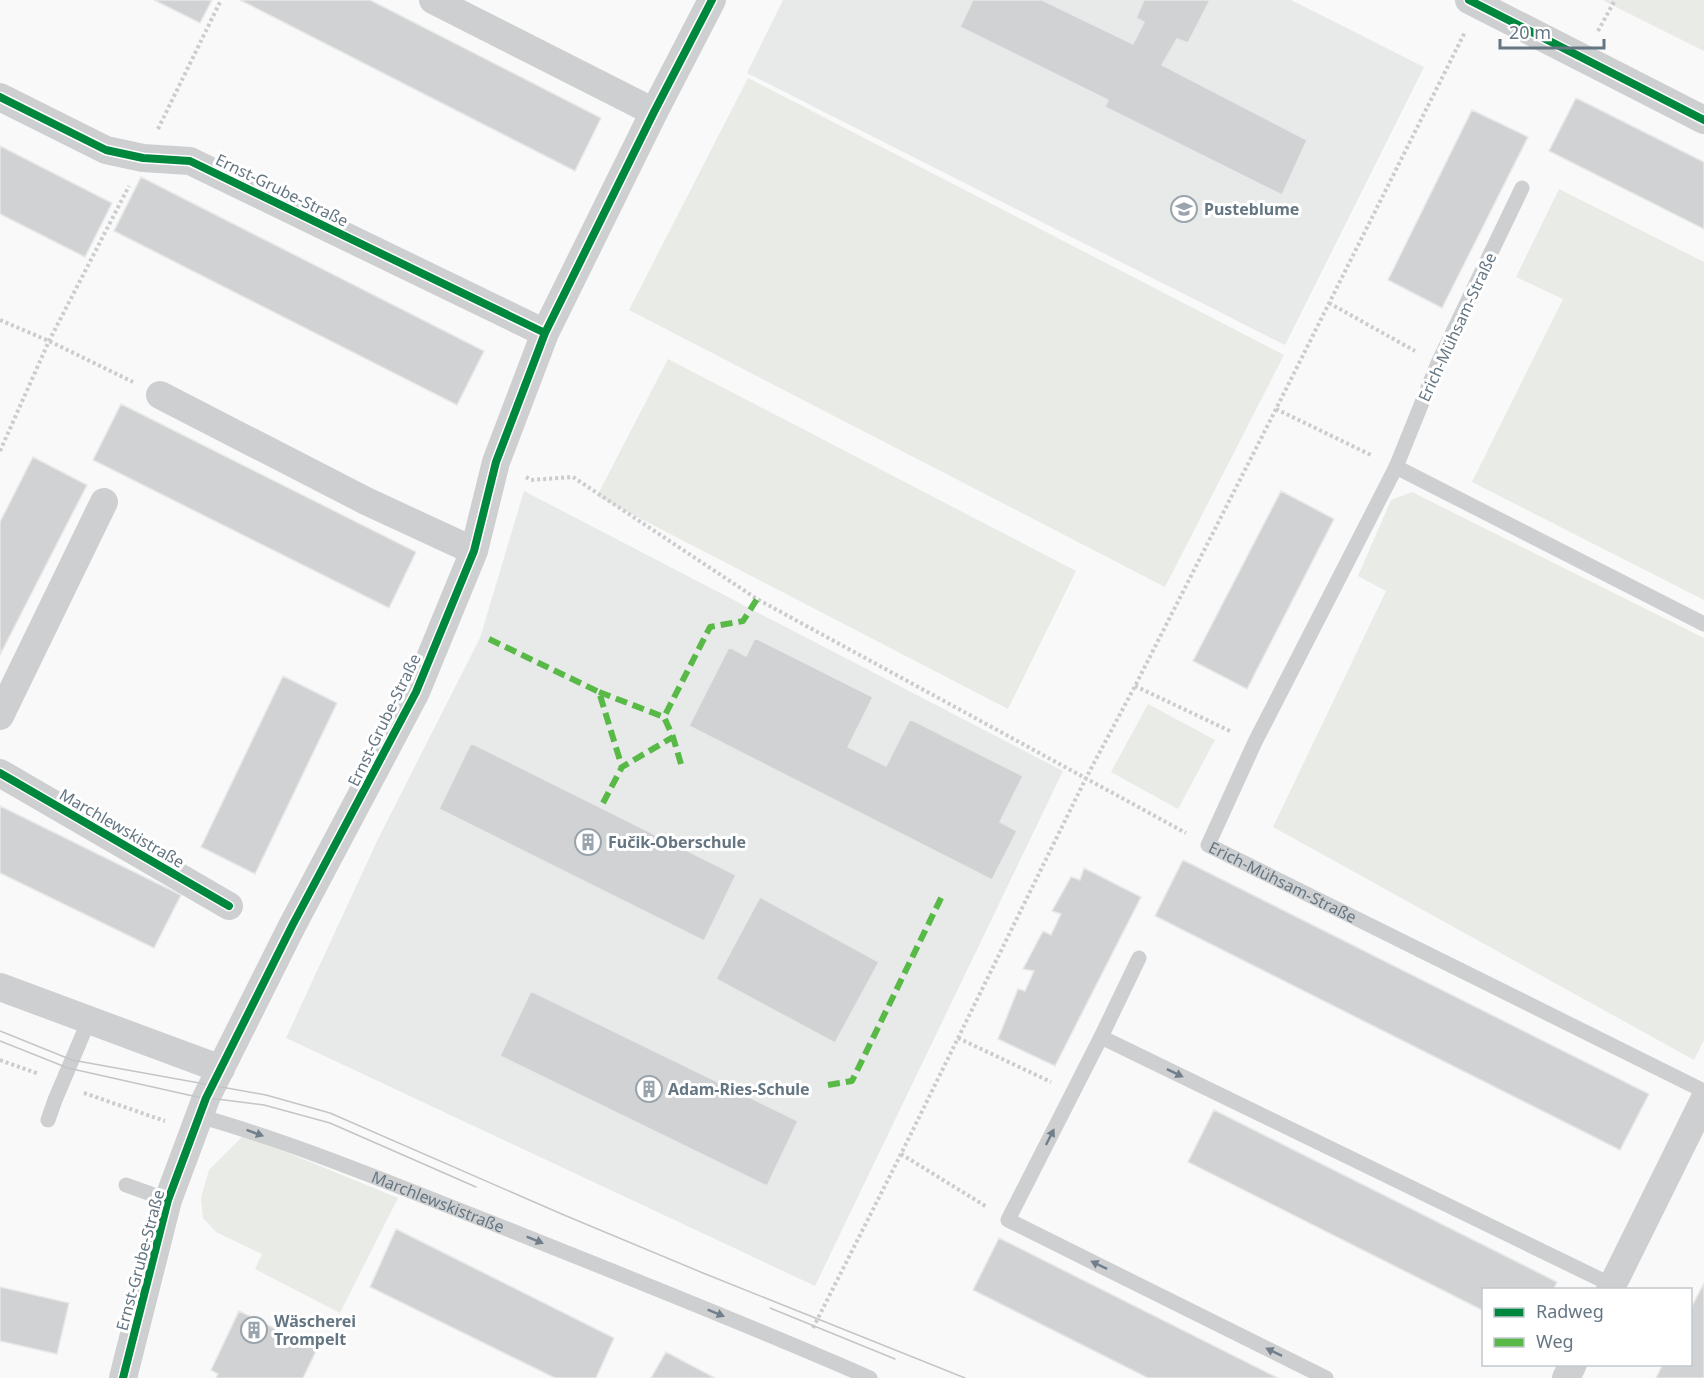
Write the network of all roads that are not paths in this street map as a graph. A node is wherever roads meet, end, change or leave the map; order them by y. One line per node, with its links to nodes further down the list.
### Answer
1 (433, 0): 5 (street)
2 (712, 0): 5 (street, Ernst-Grube-Straße)
3 (1474, 2): 6 (street)
4 (0, 98): 8 (street, Ernst-Grube-Straße)
5 (654, 112): 8 (street, Ernst-Grube-Straße)
6 (1704, 120)
7 (1522, 188): 10 (lane, Erich-Mühsam-Straße)
8 (545, 333): 12 (street, Ernst-Grube-Straße)
9 (160, 395): 12 (street)
10 (1396, 467): 13 (lane); 22 (lane, Erich-Mühsam-Straße)
11 (104, 502): 14 (street)
12 (474, 551): 21 (street, Ernst-Grube-Straße)
13 (1704, 624)
14 (0, 716)
15 (0, 772): 16 (street, Marchlewskistraße)
16 (230, 906)
17 (1139, 958): 20 (lane)
18 (0, 987): 19 (street)
19 (89, 1020): 21 (street); 25 (lane)
20 (1101, 1037): 28 (lane, one-way to 28); 31 (lane, one-way to 20)
21 (221, 1069): 24 (street)
22 (1704, 1091)
23 (1704, 1100): 28 (street)
24 (199, 1116): 27 (street, Ernst-Grube-Straße); 30 (lane, Marchlewskistraße, one-way to 30)
25 (48, 1120)
26 (126, 1185): 27 (lane)
27 (168, 1200): 29 (street, Ernst-Grube-Straße)
28 (1611, 1288)
29 (123, 1378)
30 (870, 1378)
31 (1326, 1378)

